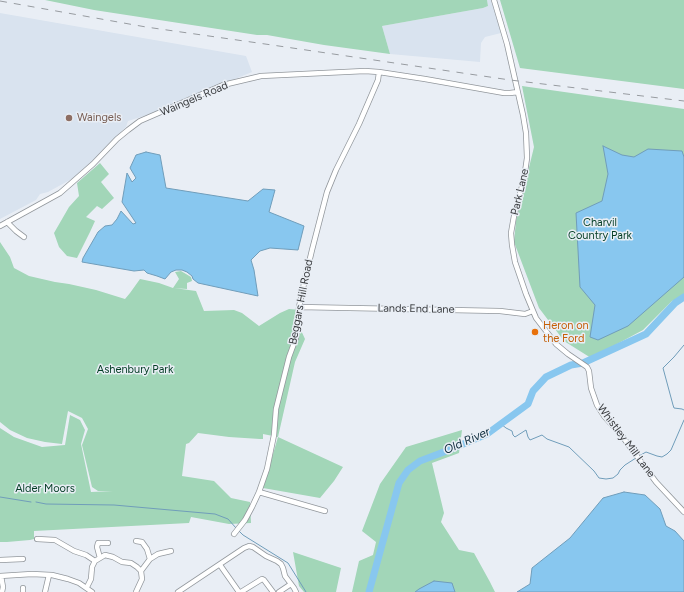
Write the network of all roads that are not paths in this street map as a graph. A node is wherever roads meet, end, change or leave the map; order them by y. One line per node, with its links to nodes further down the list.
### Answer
1 (494, 0): 3 (street, Park Lane)
2 (379, 72): 3 (street, Waingels Road); 4 (street, Waingels Road); 7 (street, Beggars Hill Road)
3 (518, 92): 8 (street, Park Lane)
4 (7, 222): 5 (street, Waingels Road); 6 (street)
5 (0, 226)
6 (24, 236)
7 (299, 308): 8 (street, Lands End Lane); 10 (street, Beggars Hill Road)
8 (533, 311): 9 (street, Park Lane)
9 (583, 363): 12 (street, Whistley Mill Lane)
10 (259, 492): 11 (street); 13 (street, Beggars Hill Road)
11 (324, 511)
12 (684, 512)
13 (234, 534)
14 (37, 539): 22 (street)
15 (136, 542): 20 (street)
16 (108, 543): 19 (street)
17 (171, 551): 20 (street)
18 (23, 558): 21 (street)
19 (100, 558): 22 (street); 24 (street)
20 (150, 559): 24 (street)
21 (0, 560)
22 (95, 561): 28 (street)
23 (220, 564): 27 (street); 33 (street); 34 (street)
24 (141, 571): 32 (street)
25 (49, 575): 26 (street); 28 (street); 30 (street)
26 (1, 576): 29 (street)
27 (291, 584): 36 (street); 37 (street)
28 (87, 587): 31 (street)
29 (2, 592)
30 (45, 592)
31 (92, 592)
32 (136, 592)
33 (178, 592)
34 (240, 592): 35 (street)
35 (273, 592)
36 (279, 592)
37 (296, 592)

